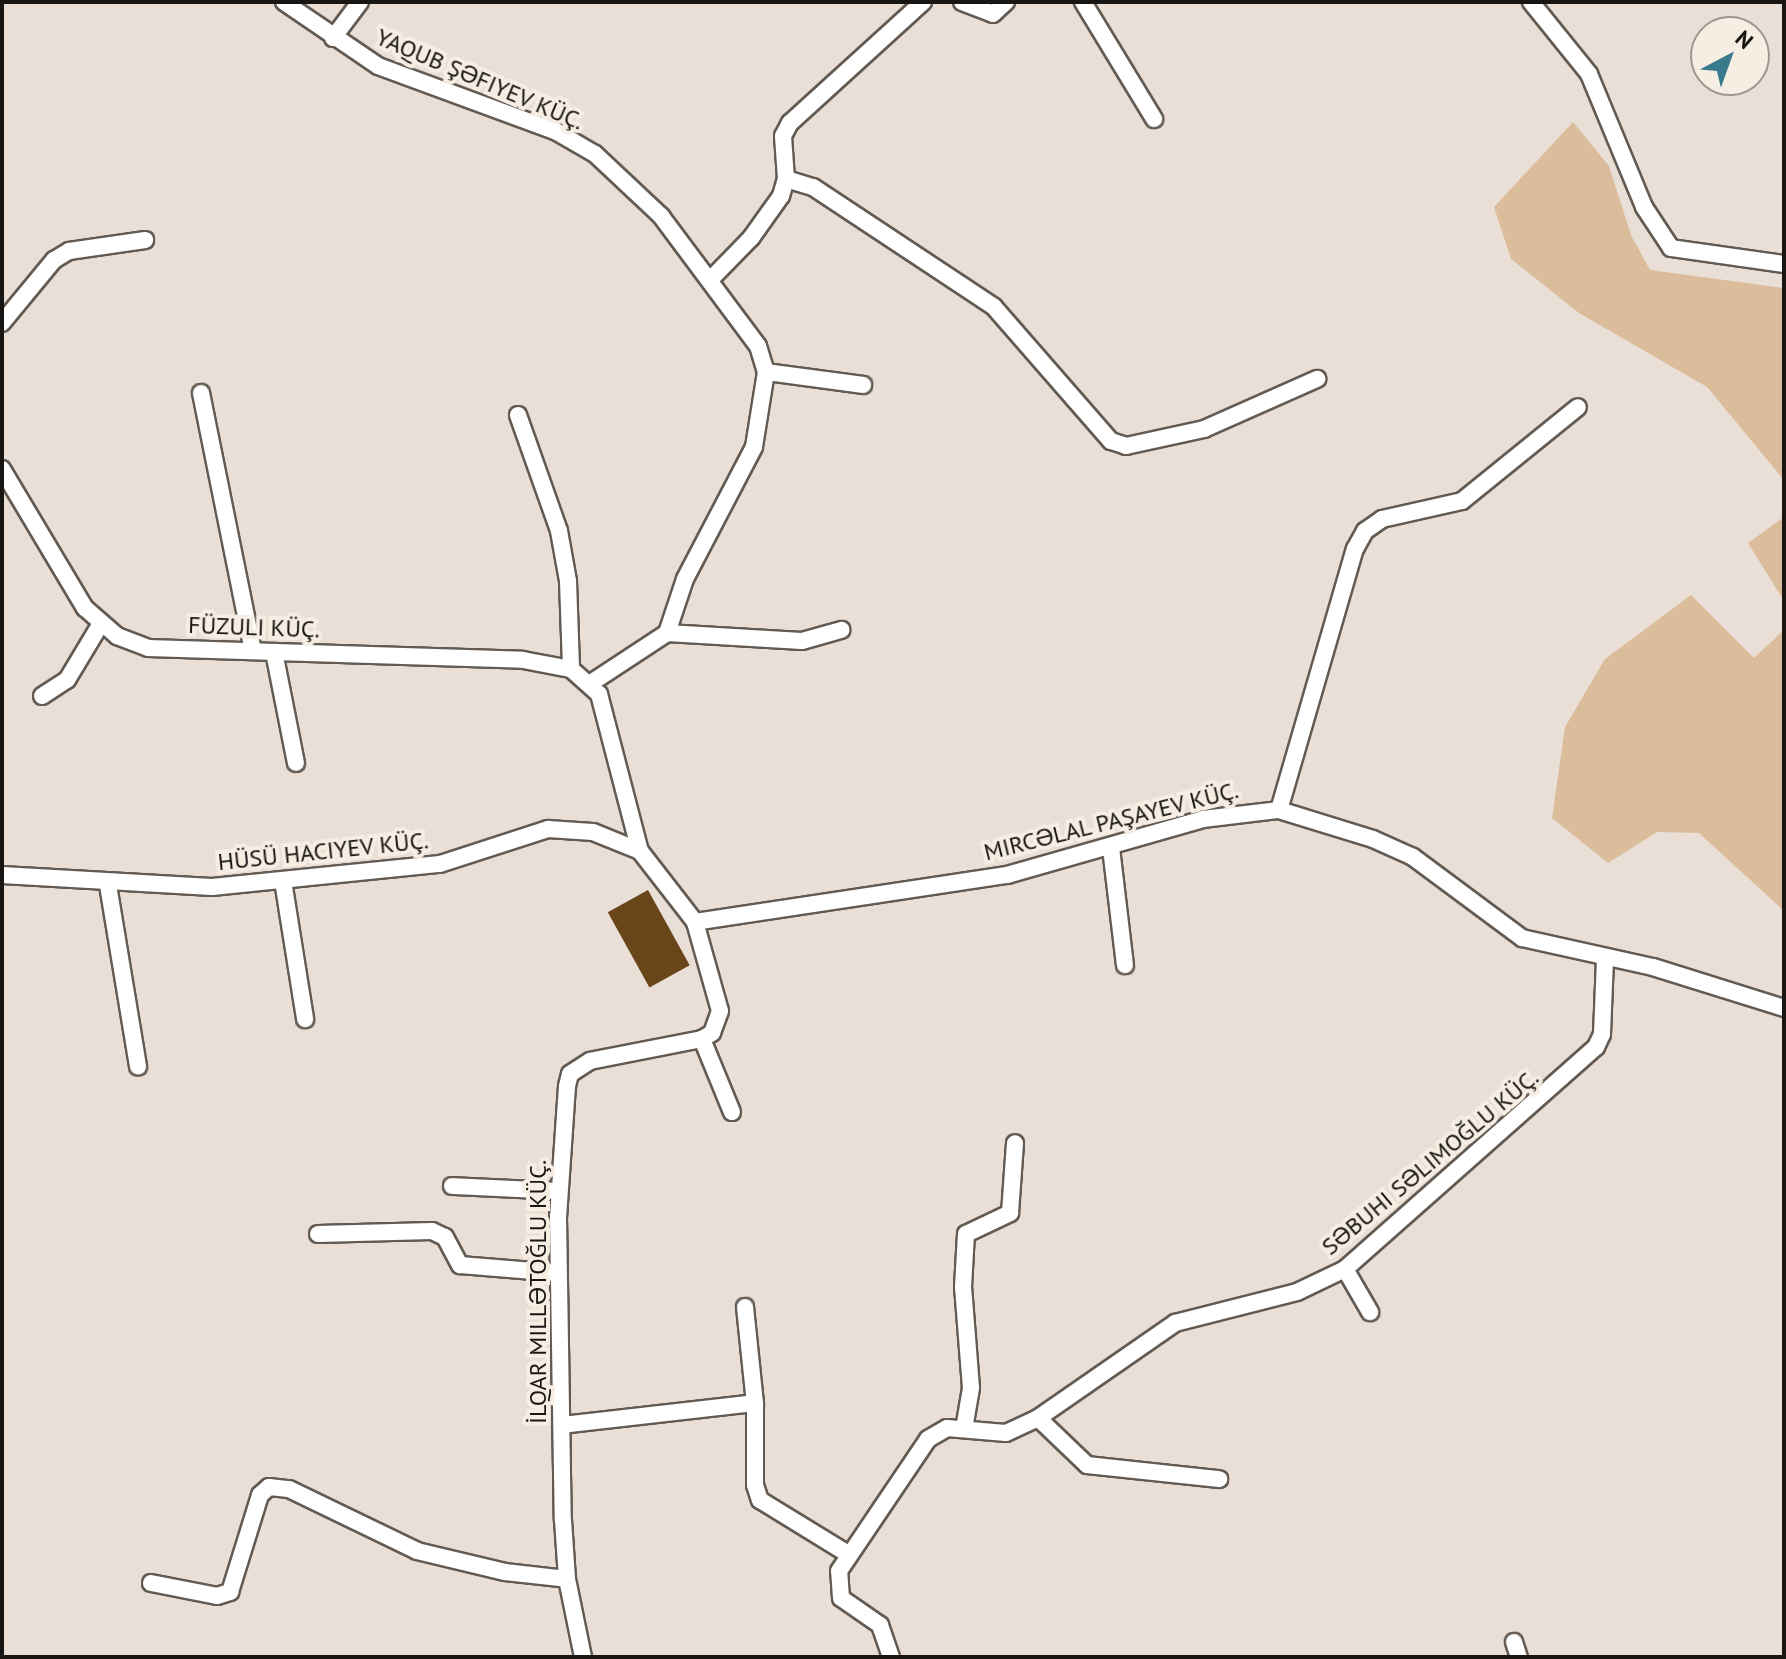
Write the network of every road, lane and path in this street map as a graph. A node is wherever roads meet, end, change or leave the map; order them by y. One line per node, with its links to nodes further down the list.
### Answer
1 (284, 2): 8 (street, YAQUB ŞƏFIYEV KÜÇ.)
2 (360, 2): 8 (street)
3 (923, 2): 10 (street)
4 (962, 2): 5 (street)
5 (1006, 2)
6 (1083, 2): 9 (street)
7 (1531, 2): 12 (street)
8 (333, 38): 13 (street, YAQUB ŞƏFIYEV KÜÇ.)
9 (1154, 119)
10 (786, 179): 13 (street); 16 (street)
11 (145, 240): 14 (street)
12 (1784, 264)
13 (710, 280): 15 (street, YAQUB ŞƏFIYEV KÜÇ.)
14 (2, 323)
15 (766, 372): 17 (street); 24 (street)
16 (1317, 379)
17 (863, 385)
18 (201, 393): 25 (street)
19 (1578, 407): 31 (street)
20 (518, 415): 27 (street)
21 (2, 471): 22 (street, FÜZULI KÜÇ.)
22 (100, 625): 25 (street, FÜZULI KÜÇ.); 29 (street)
23 (841, 630): 24 (street)
24 (667, 633): 28 (street)
25 (253, 651): 26 (street, FÜZULI KÜÇ.)
26 (274, 652): 27 (street, FÜZULI KÜÇ.); 30 (street)
27 (571, 669): 28 (street, FÜZULI KÜÇ.)
28 (591, 683): 33 (street)
29 (42, 696)
30 (296, 763)
31 (1279, 810): 32 (street, MIRCƏLAL PAŞAYEV KÜÇ.); 38 (street, MIRCƏLAL PAŞAYEV KÜÇ.)
32 (1111, 848): 37 (street, MIRCƏLAL PAŞAYEV KÜÇ.); 39 (street)
33 (640, 851): 35 (street); 37 (street)
34 (2, 875): 36 (street)
35 (283, 881): 36 (street); 41 (street)
36 (108, 885): 43 (street)
37 (695, 922): 42 (street)
38 (1605, 958): 40 (street, MIRCƏLAL PAŞAYEV KÜÇ.); 49 (street, SƏBUHI SƏLIMOĞLU KÜÇ.)
39 (1125, 965)
40 (1784, 1008)
41 (305, 1019)
42 (702, 1039): 44 (street); 47 (street, İLQAR MILLƏTOĞLU KÜÇ.)
43 (138, 1067)
44 (732, 1112)
45 (1015, 1143): 56 (street)
46 (452, 1186): 47 (street)
47 (558, 1191): 50 (street, İLQAR MILLƏTOĞLU KÜÇ.)
48 (318, 1234): 50 (street)
49 (1345, 1269): 52 (street); 54 (street, SƏBUHI SƏLIMOĞLU KÜÇ.)
50 (558, 1273): 55 (street, İLQAR MILLƏTOĞLU KÜÇ.)
51 (745, 1307): 53 (street)
52 (1370, 1312)
53 (755, 1403): 55 (street); 58 (street)
54 (1038, 1418): 56 (street, SƏBUHI SƏLIMOĞLU KÜÇ.); 57 (street)
55 (562, 1425): 59 (street, İLQAR MILLƏTOĞLU KÜÇ.)
56 (964, 1429): 58 (street, SƏBUHI SƏLIMOĞLU KÜÇ.)
57 (1219, 1479)
58 (848, 1554): 62 (street, SƏBUHI SƏLIMOĞLU KÜÇ.)
59 (567, 1579): 60 (street); 61 (street, İLQAR MILLƏTOĞLU KÜÇ.)
60 (151, 1583)
61 (583, 1657)
62 (891, 1657)

